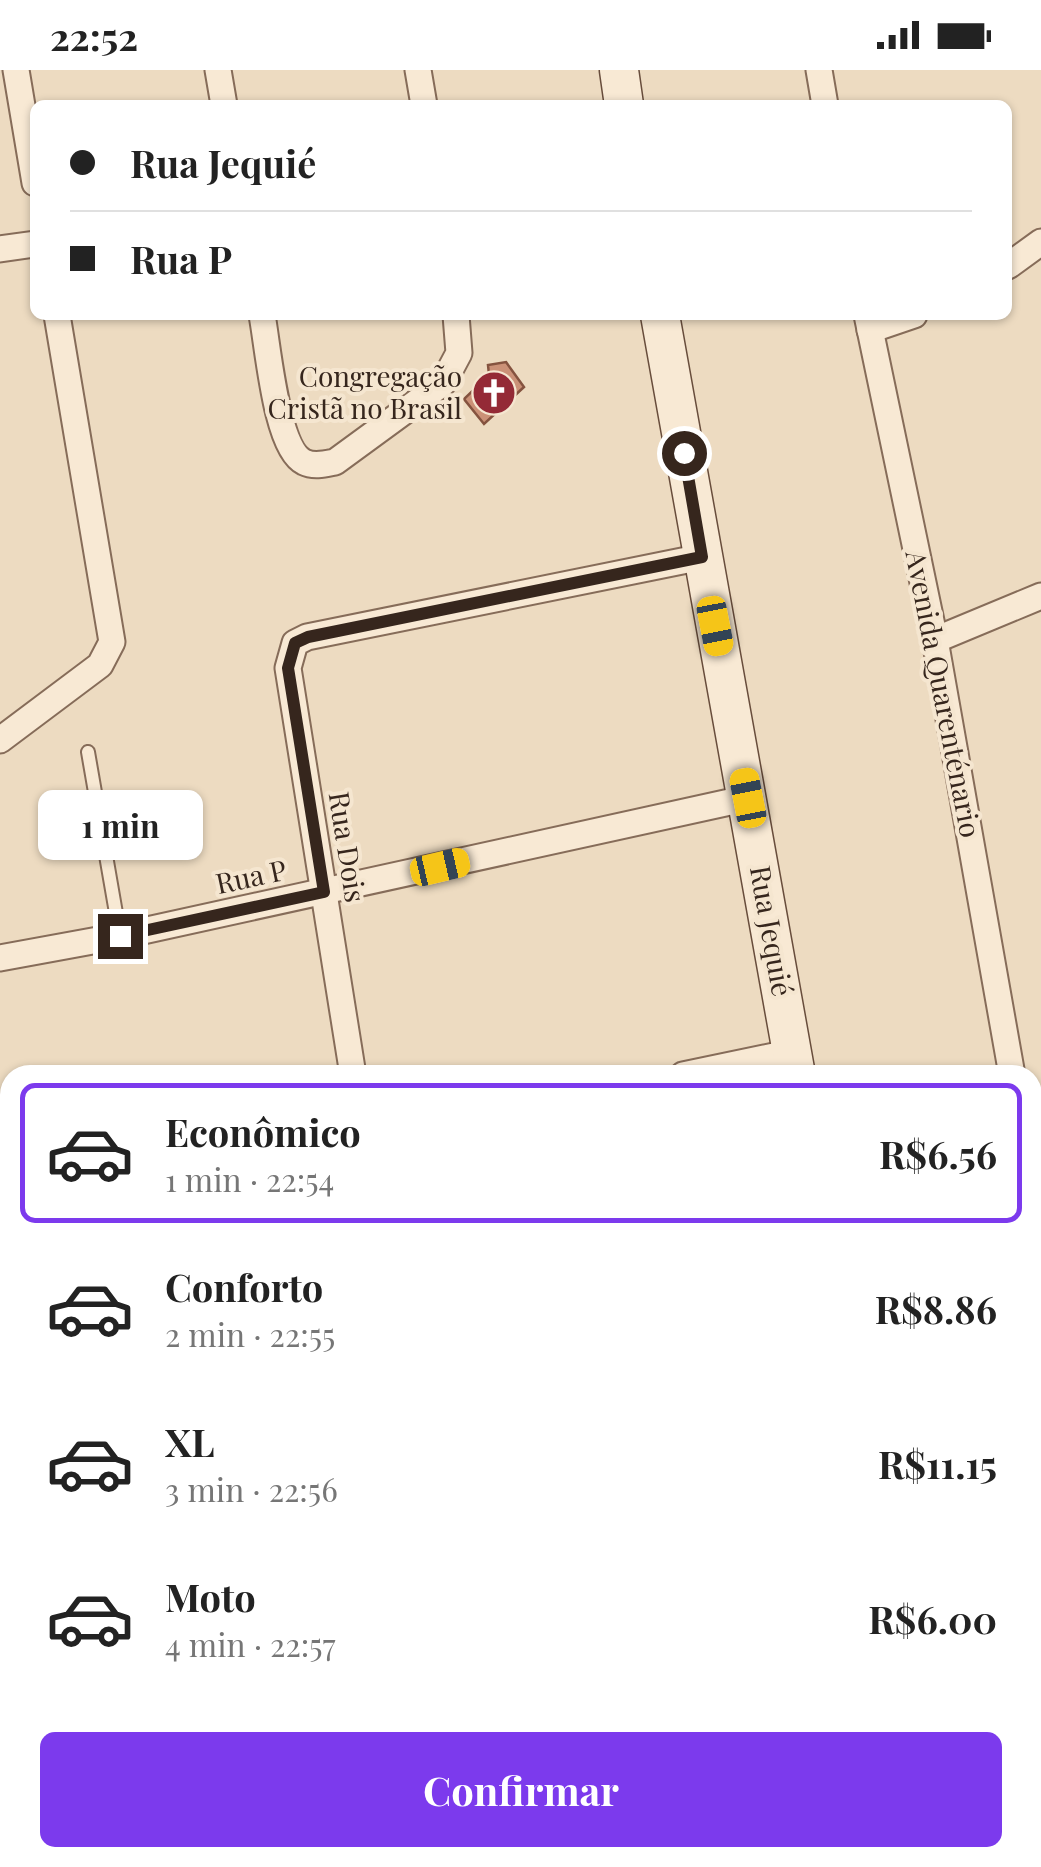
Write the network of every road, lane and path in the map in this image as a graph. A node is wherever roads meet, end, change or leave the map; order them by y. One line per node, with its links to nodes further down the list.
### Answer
1 (16, 70): 8 (street)
2 (218, 70): 5 (street)
3 (418, 70): 6 (street)
4 (618, 70): 7 (main road)
5 (223, 100)
6 (423, 100)
7 (623, 100)
8 (30, 153)
9 (1041, 242): 12 (street)
10 (30, 245): 11 (street)
11 (0, 249)
12 (1012, 263)
13 (59, 320): 21 (street)
14 (263, 320): 17 (street)
15 (661, 320): 18 (main road, Rua Jequié)
16 (868, 323): 20 (street, Avenida Quarenténario)
17 (457, 327)
18 (702, 557): 23 (main road, Rua Jequié); 24 (street, Rua Dois)
19 (1041, 596): 20 (street)
20 (936, 640): 29 (street, Avenida Quarenténario)
21 (0, 740)
22 (88, 752): 25 (lane)
23 (748, 798): 24 (street, Rua P); 27 (main road, Rua Jequié)
24 (324, 892): 25 (street, Rua P); 28 (street, Rua Dois)
25 (120, 936): 26 (street, Rua P)
26 (0, 958)
27 (794, 1064)
28 (350, 1065)
29 (1010, 1065)

